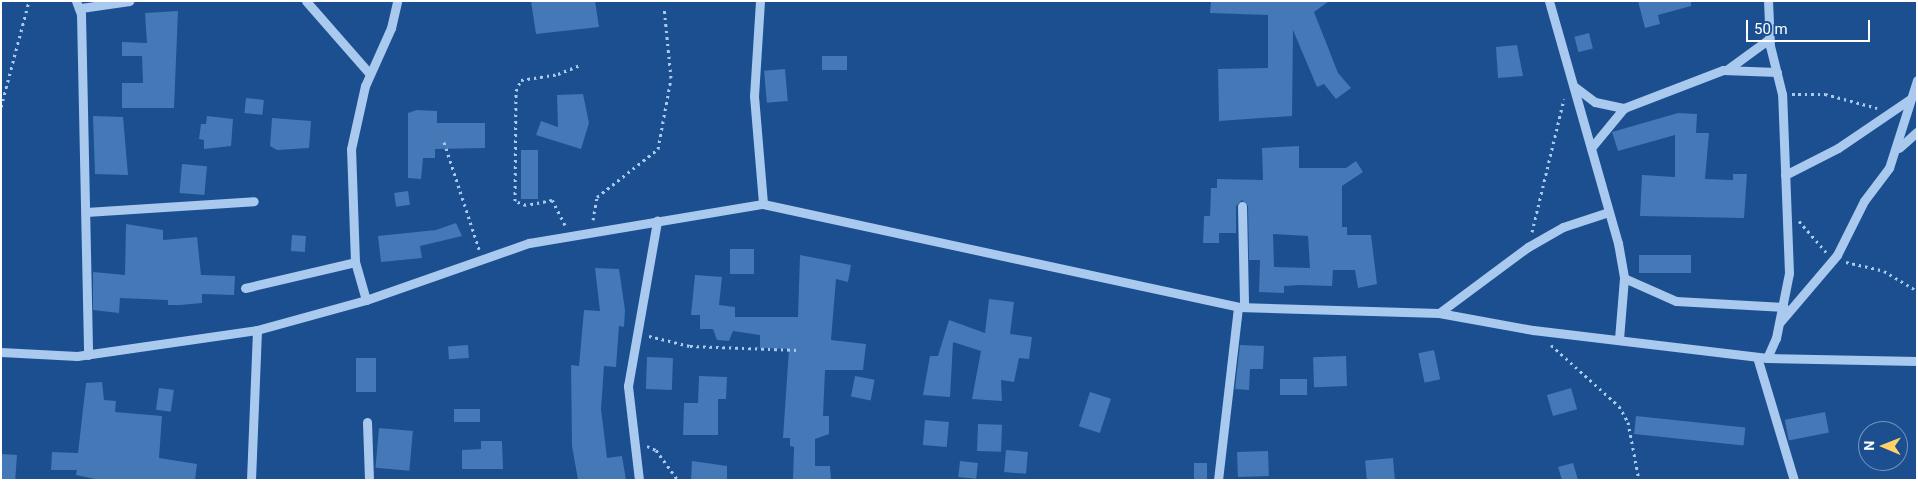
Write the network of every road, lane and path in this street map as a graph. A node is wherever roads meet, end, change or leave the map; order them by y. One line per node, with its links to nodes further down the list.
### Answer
1 (29, 1): 19 (path)
2 (129, 1): 8 (street)
3 (306, 1): 14 (street)
4 (397, 1): 14 (street)
5 (760, 1): 28 (street)
6 (1549, 1): 16 (street)
7 (1768, 1): 10 (street)
8 (78, 5): 30 (street)
9 (664, 7): 33 (path)
10 (1769, 39): 12 (street); 13 (street)
11 (580, 65): 34 (path)
12 (1728, 69): 13 (street); 20 (street)
13 (1777, 72): 17 (street)
14 (369, 73): 37 (street)
15 (1917, 80): 18 (street)
16 (1572, 81): 20 (street); 24 (street); 35 (path)
17 (1782, 94): 21 (path); 26 (street)
18 (1910, 99): 21 (street); 25 (street)
19 (1, 107)
20 (1624, 108): 24 (street)
21 (1891, 113): 26 (street)
22 (1917, 132): 25 (street)
23 (444, 142): 36 (path)
24 (1591, 148): 31 (street)
25 (1898, 148): 44 (street)
26 (1785, 175): 42 (street)
27 (254, 201): 30 (street)
28 (763, 204): 32 (street); 41 (street)
29 (1242, 206): 41 (street)
30 (86, 212): 51 (street)
31 (1609, 212): 35 (street); 38 (street)
32 (657, 221): 33 (street); 47 (street)
33 (593, 231): 34 (street)
34 (569, 235): 36 (street)
35 (1528, 247): 43 (street)
36 (482, 259): 40 (street)
37 (355, 262): 39 (street); 40 (street)
38 (1624, 278): 42 (street); 48 (street)
39 (245, 288)
40 (366, 300): 45 (street)
41 (1241, 305): 43 (street); 60 (street)
42 (1784, 307): 44 (street)
43 (1439, 313): 46 (street)
44 (1780, 322): 52 (street)
45 (257, 330): 51 (street); 56 (street)
46 (1533, 330): 48 (street); 61 (path)
47 (636, 333): 49 (path); 55 (street)
48 (1619, 339): 52 (street)
49 (800, 350)
50 (1, 352): 51 (street)
51 (88, 355)
52 (1762, 358): 53 (street); 62 (street)
53 (1917, 361)
54 (367, 422): 57 (street)
55 (633, 439): 58 (street); 59 (path)
56 (250, 480)
57 (369, 480)
58 (639, 480)
59 (678, 480)
60 (1218, 480)
61 (1640, 480)
62 (1794, 480)

